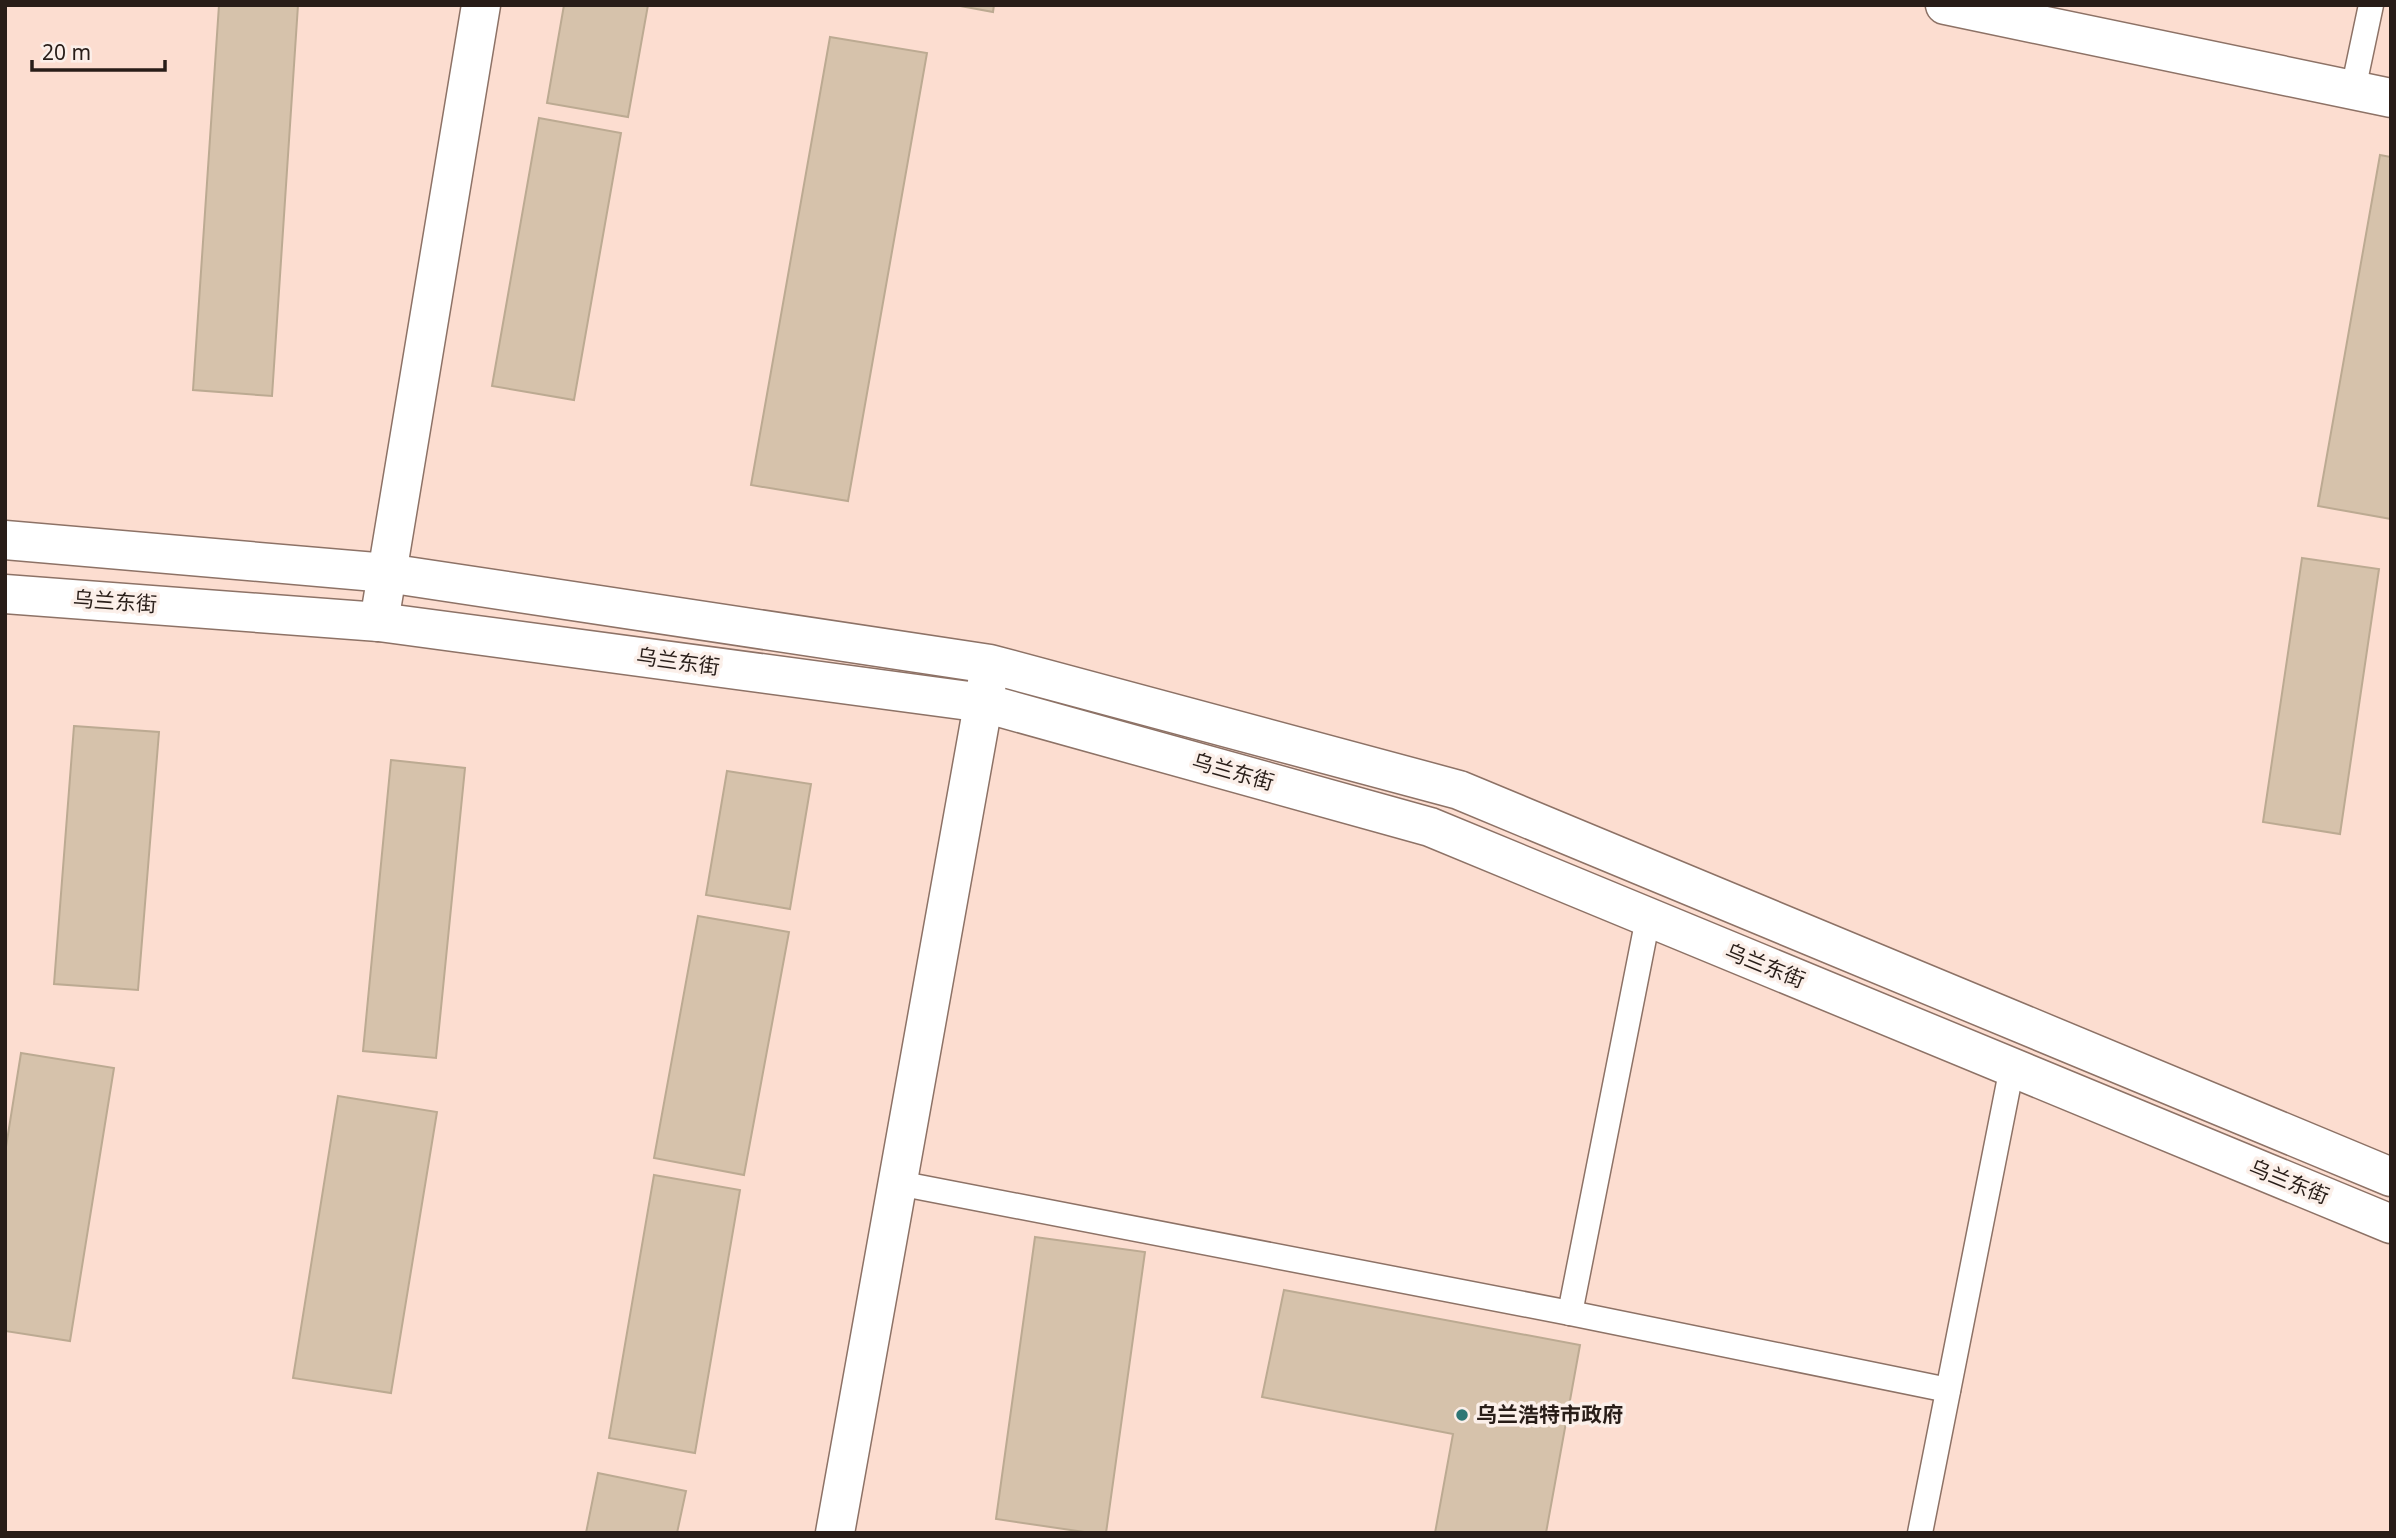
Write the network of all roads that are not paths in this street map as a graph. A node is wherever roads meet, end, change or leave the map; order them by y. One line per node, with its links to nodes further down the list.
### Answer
1 (481, 5): 8 (main road)
2 (1945, 5): 4 (main road)
3 (2371, 5): 5 (lane)
4 (2019, 13): 5 (main road)
5 (2353, 90): 6 (main road)
6 (2391, 97)
7 (5, 540): 8 (main road, 乌兰东街)
8 (387, 573): 10 (main road); 11 (main road, 乌兰东街)
9 (5, 594): 10 (main road, 乌兰东街)
10 (379, 622): 12 (main road, 乌兰东街)
11 (990, 664): 12 (main road); 15 (main road, 乌兰东街)
12 (984, 703): 13 (main road, 乌兰东街); 16 (main road)
13 (1648, 918): 14 (main road, 乌兰东街); 18 (lane)
14 (2012, 1067): 17 (main road, 乌兰东街); 19 (lane)
15 (2391, 1177)
16 (898, 1183): 18 (lane); 20 (main road)
17 (2391, 1224)
18 (1570, 1313): 19 (lane)
19 (1948, 1390): 21 (lane)
20 (835, 1533)
21 (1920, 1533)

